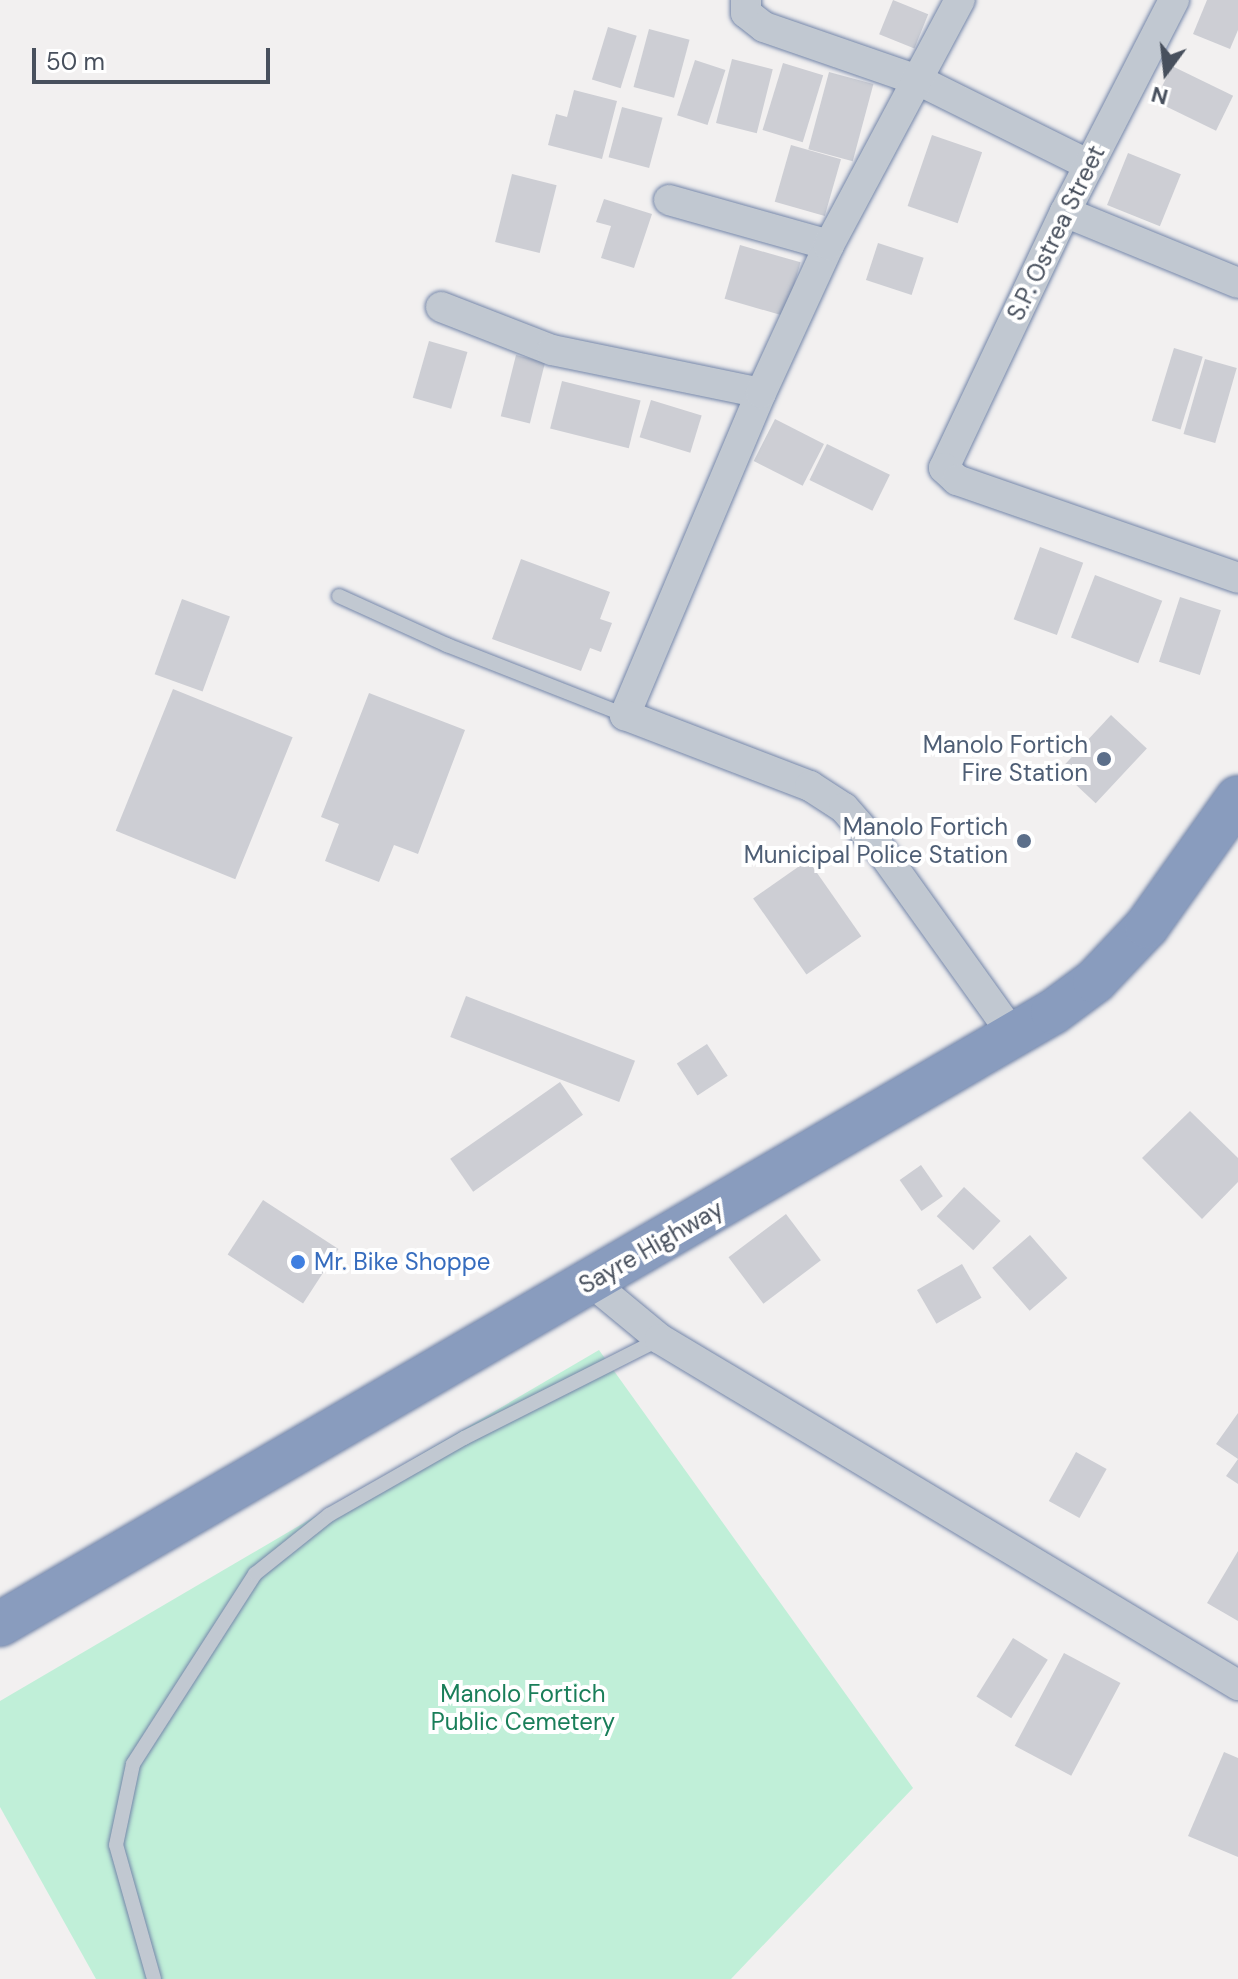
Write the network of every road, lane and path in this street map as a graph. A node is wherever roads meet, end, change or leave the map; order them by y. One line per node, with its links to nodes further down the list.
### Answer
1 (746, 0): 4 (street)
2 (1174, 0): 5 (street, S.P. Ostrea Street)
3 (956, 1): 4 (street)
4 (920, 81): 5 (street); 8 (street)
5 (1089, 165): 7 (street, S.P. Ostrea Street)
6 (669, 200): 8 (street)
7 (1065, 212): 9 (street); 12 (street, S.P. Ostrea Street)
8 (829, 245): 11 (street)
9 (1238, 283)
10 (441, 307): 11 (street)
11 (761, 393): 14 (street)
12 (1238, 578)
13 (339, 596): 14 (lane)
14 (625, 715): 16 (street)
15 (1238, 798): 16 (highway, Sayre Highway)
16 (1014, 1036): 17 (highway, Sayre Highway)
17 (591, 1282): 18 (street); 19 (highway, Sayre Highway)
18 (660, 1339): 20 (street); 21 (lane)
19 (0, 1624)
20 (1238, 1685)
21 (154, 1979)

